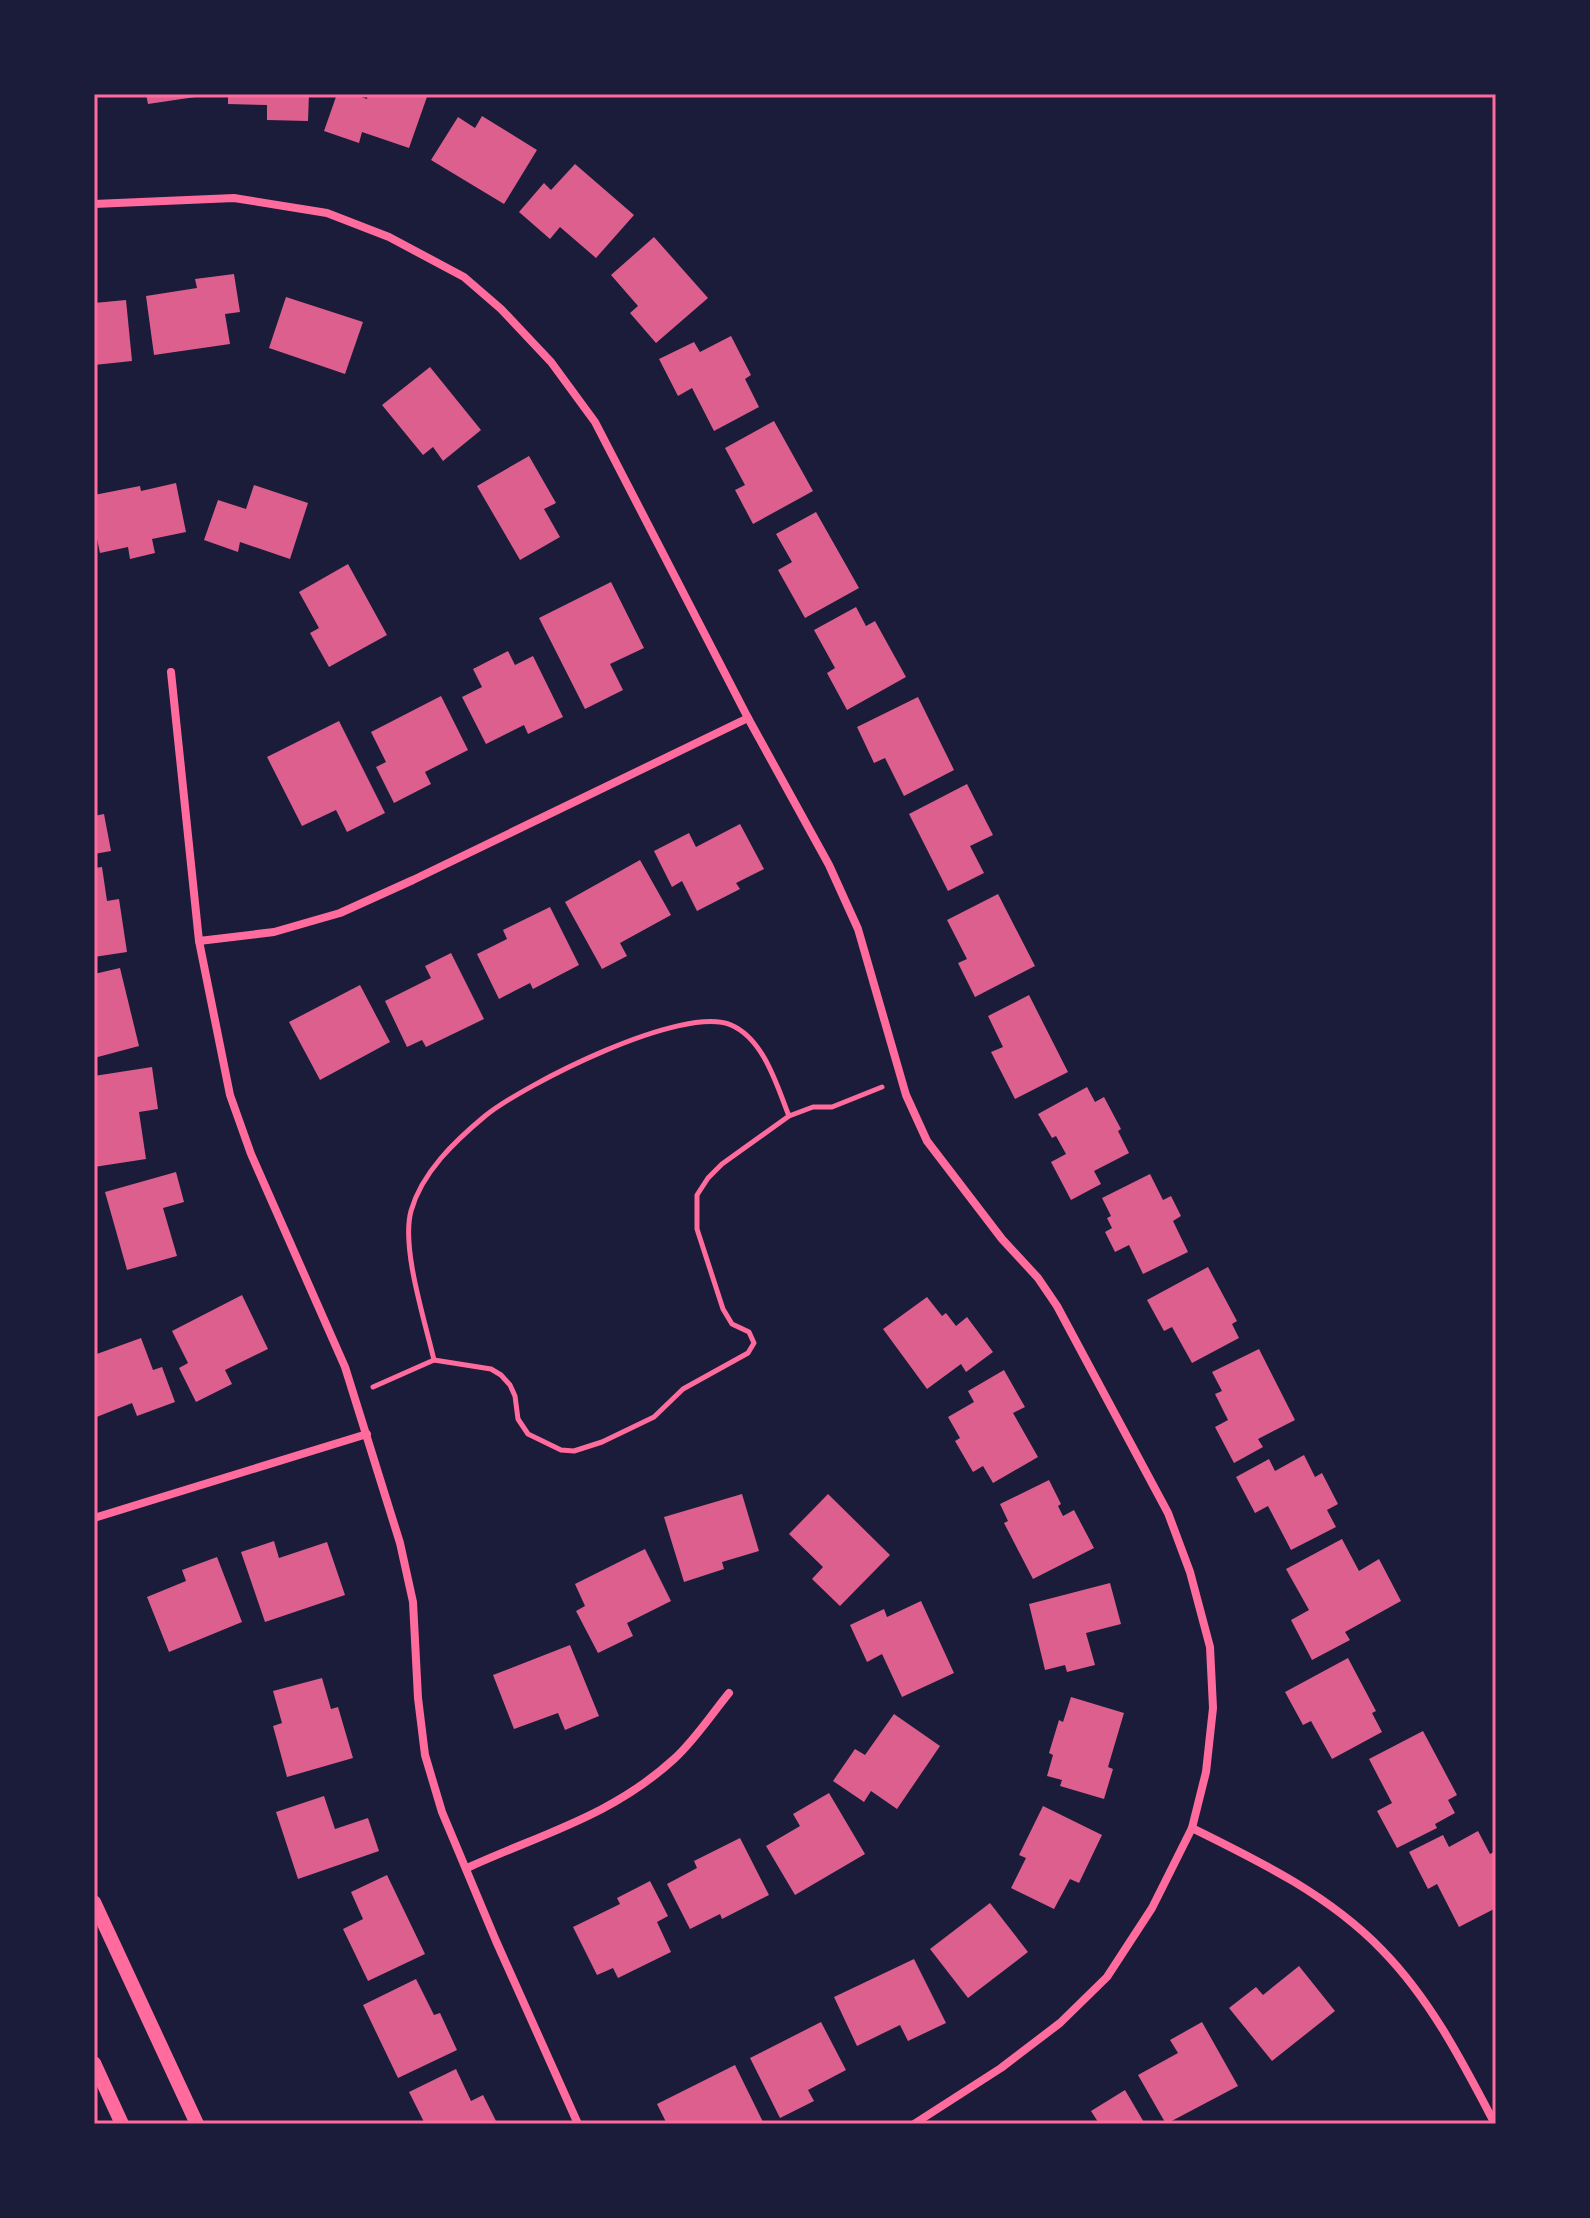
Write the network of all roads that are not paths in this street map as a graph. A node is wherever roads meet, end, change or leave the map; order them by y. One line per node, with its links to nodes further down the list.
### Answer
1 (94, 204): 3 (street)
2 (171, 672): 4 (street)
3 (748, 718): 4 (street); 8 (street)
4 (199, 941): 5 (street)
5 (367, 1434): 6 (street); 9 (street)
6 (94, 1518)
7 (729, 1693): 9 (street)
8 (1192, 1828): 15 (street); 16 (street)
9 (467, 1868): 14 (street)
10 (94, 1902): 13 (street)
11 (94, 2063): 12 (street)
12 (122, 2124)
13 (197, 2124)
14 (578, 2124)
15 (914, 2124)
16 (1495, 2124)

